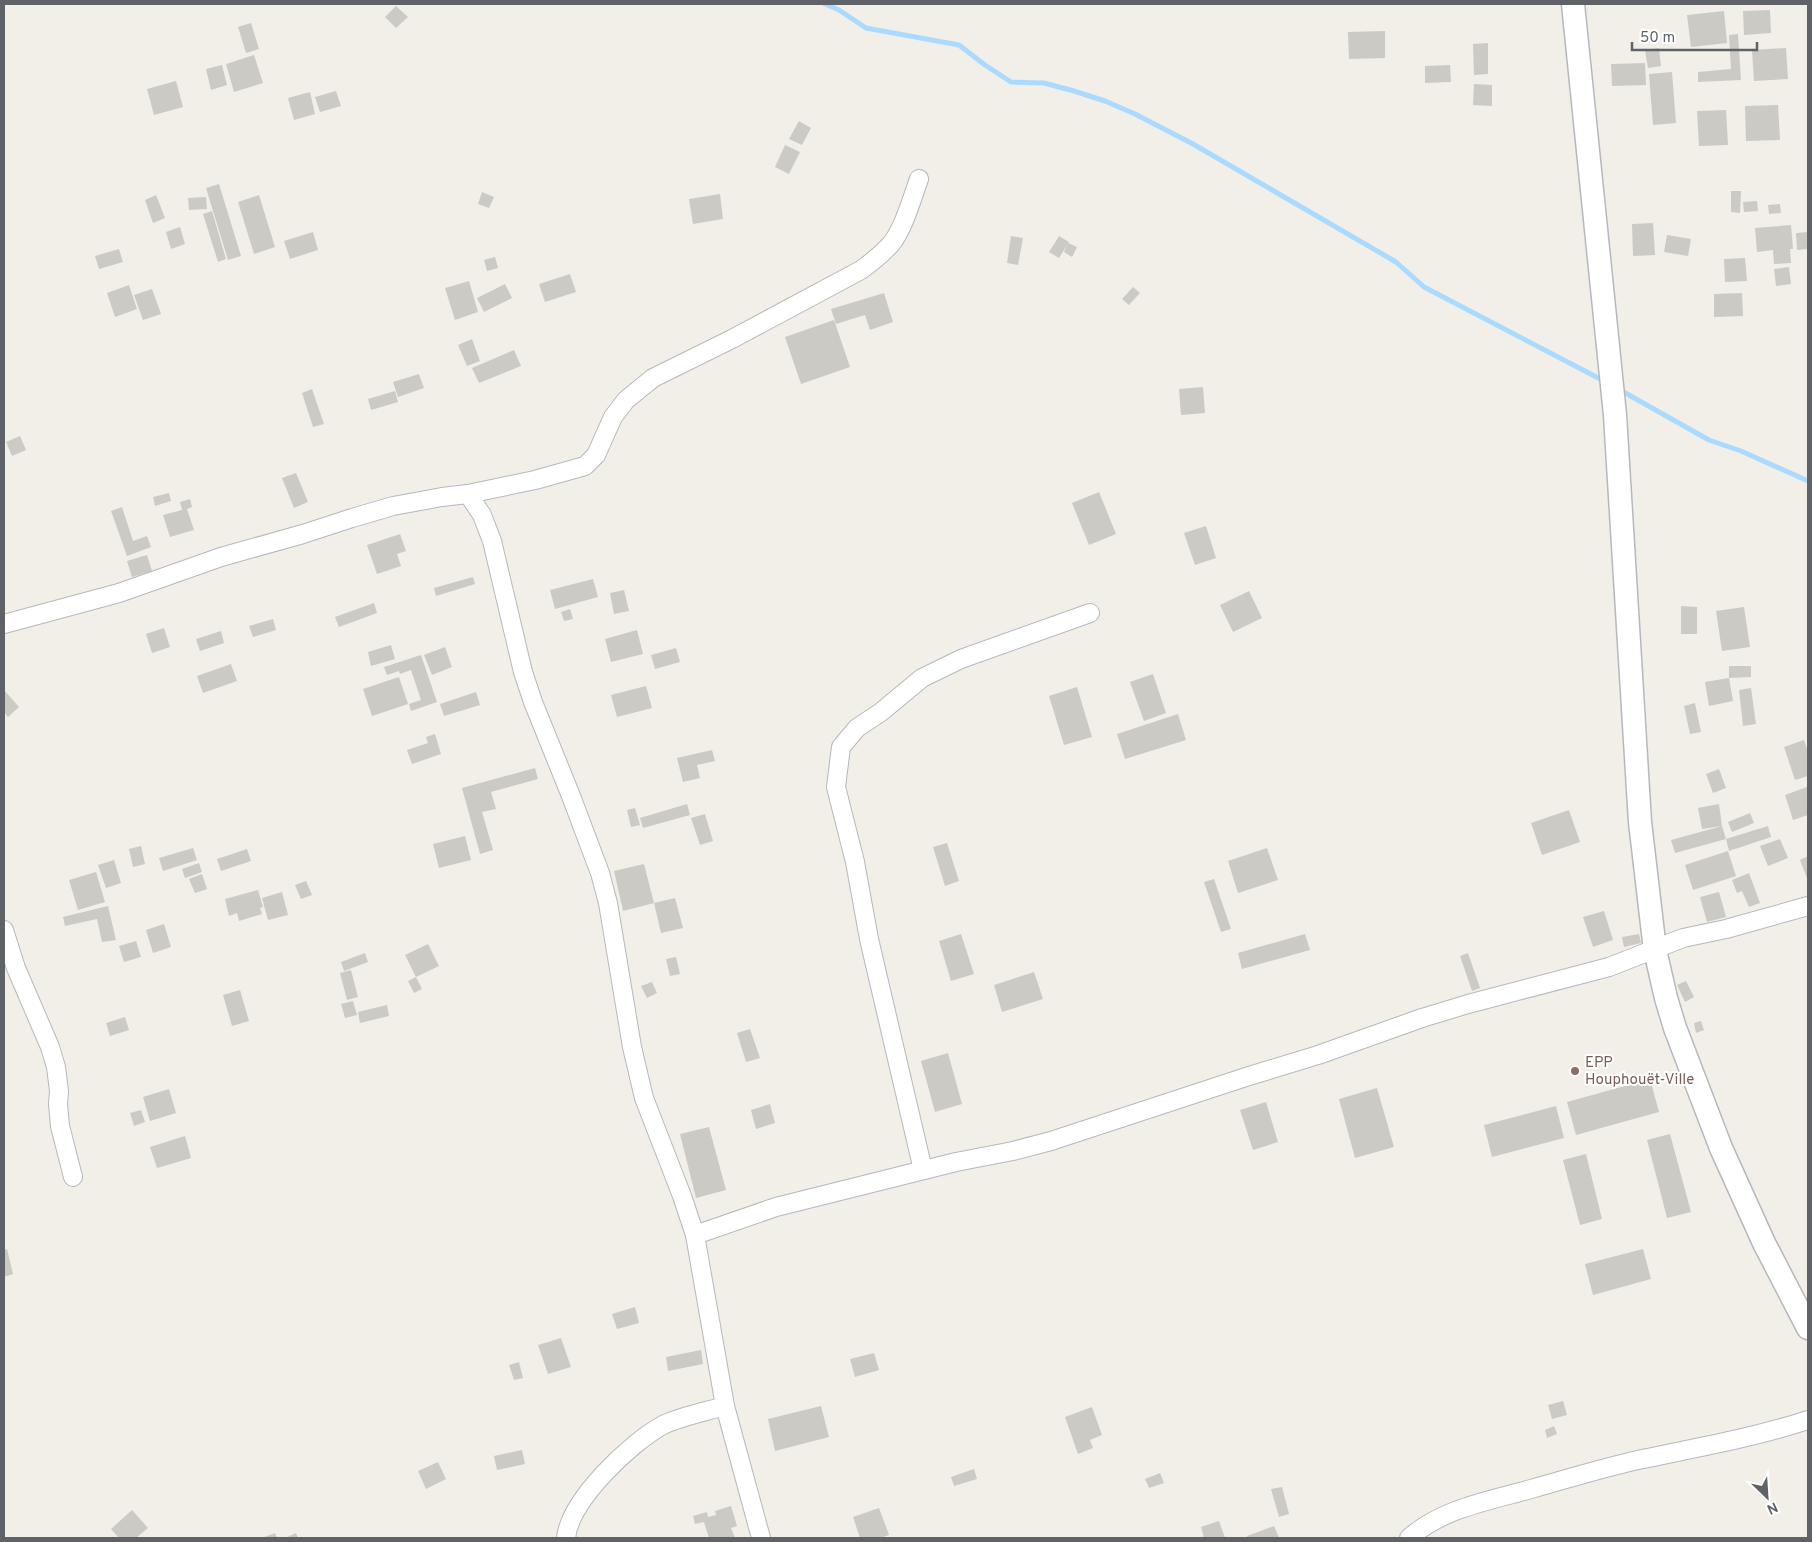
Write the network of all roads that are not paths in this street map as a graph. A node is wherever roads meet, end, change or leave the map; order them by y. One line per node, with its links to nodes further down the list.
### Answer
1 (1573, 4): 8 (street)
2 (919, 179): 3 (street)
3 (468, 494): 5 (street); 11 (street)
4 (1090, 613): 9 (street)
5 (4, 624)
6 (1808, 906): 8 (street)
7 (4, 930): 10 (street)
8 (1655, 950): 9 (street); 12 (street)
9 (923, 1170): 11 (street)
10 (73, 1177)
11 (695, 1235): 13 (street)
12 (1808, 1328)
13 (725, 1406): 15 (street); 16 (street)
14 (1808, 1420): 17 (street)
15 (566, 1538)
16 (761, 1538)
17 (1409, 1538)

